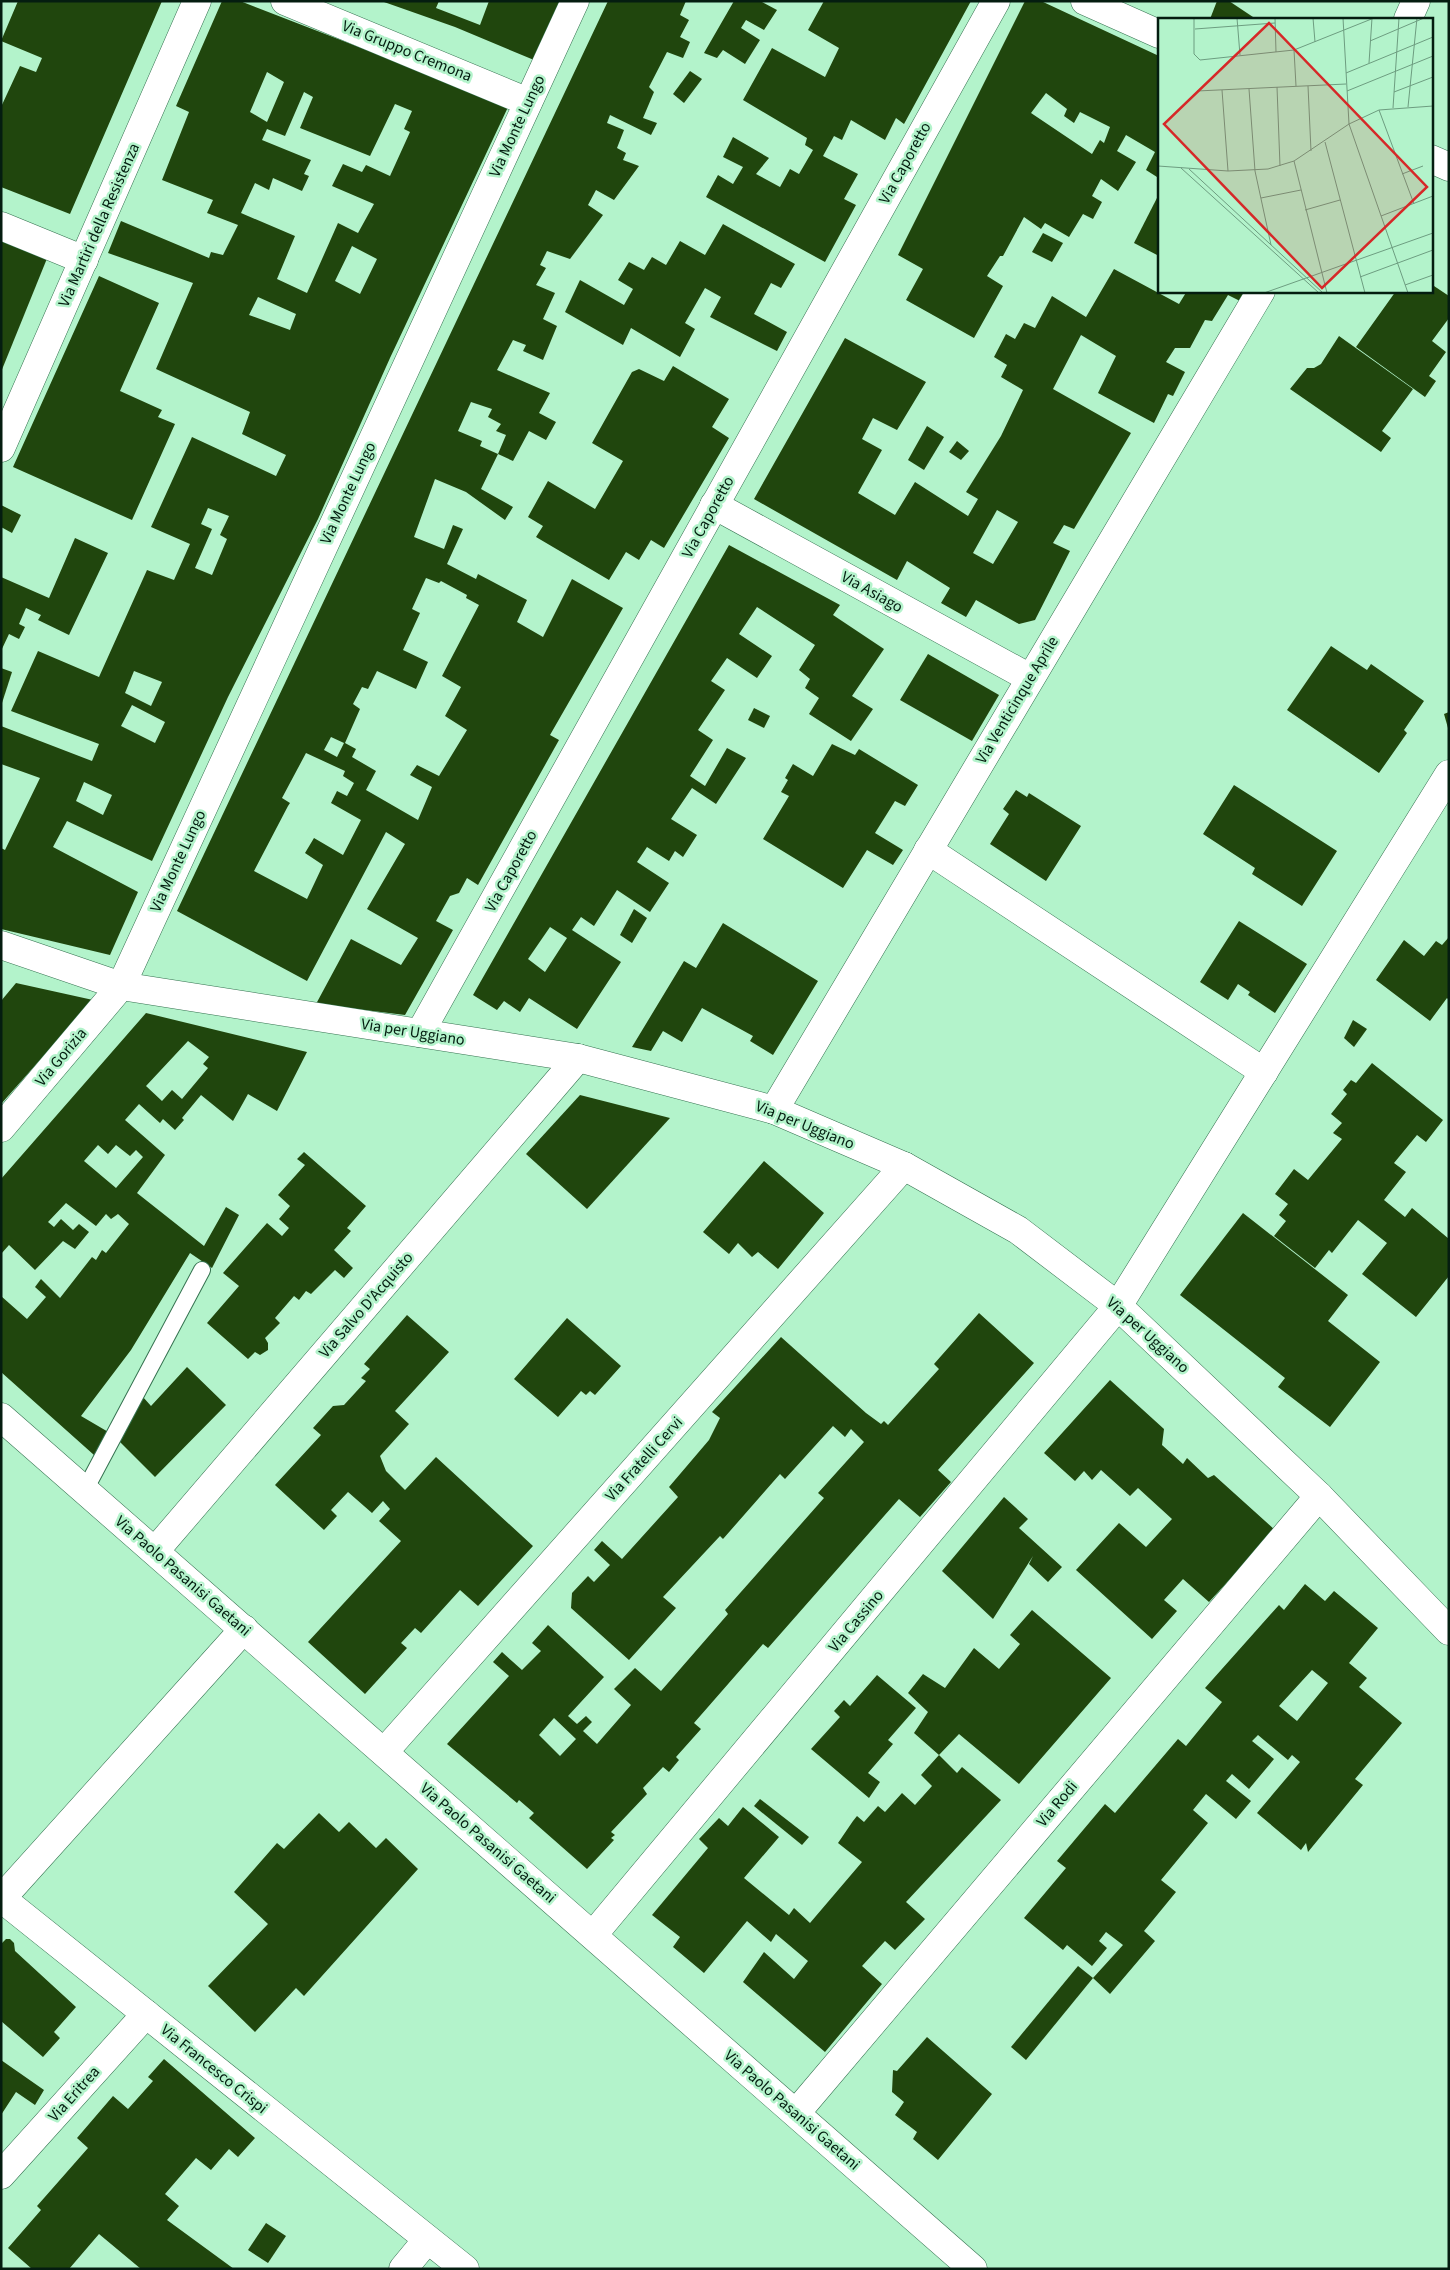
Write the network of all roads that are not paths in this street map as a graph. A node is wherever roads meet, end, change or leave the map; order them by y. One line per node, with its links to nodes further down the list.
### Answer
1 (196, 1): 13 (street, Via Martiri della Resistenza)
2 (285, 1): 9 (street, Via Gruppo Cremona)
3 (574, 1): 9 (street, Via Monte Lungo)
4 (996, 1): 16 (street, Via Caporetto)
5 (1085, 1): 8 (street)
6 (1416, 1): 7 (street)
7 (1408, 18)
8 (1158, 34)
9 (528, 102): 21 (street, Via Monte Lungo)
10 (1432, 159): 11 (street)
11 (1449, 167)
12 (1, 226): 13 (street)
13 (84, 260): 15 (street, Via Martiri della Resistenza)
14 (1260, 292): 17 (street, Via Venticinque Aprile)
15 (1, 448)
16 (714, 506): 17 (street, Via Asiago); 22 (street, Via Caporetto)
17 (1030, 678): 19 (street, Via Venticinque Aprile)
18 (1449, 774): 24 (street, Via Cassino)
19 (928, 850): 24 (street); 25 (street, Via Venticinque Aprile)
20 (1, 945): 21 (street, Via per Uggiano)
21 (121, 986): 22 (street, Via per Uggiano); 26 (street, Via Gorizia)
22 (420, 1033): 23 (street, Via per Uggiano)
23 (578, 1058): 25 (street, Via per Uggiano); 33 (street, Via Salvo D'Acquisto)
24 (1264, 1072): 29 (street, Via Cassino)
25 (774, 1110): 27 (street, Via per Uggiano)
26 (1, 1128)
27 (904, 1166): 29 (street, Via per Uggiano); 36 (street, Via Fratelli Cervi)
28 (202, 1270): 31 (lane)
29 (1118, 1306): 32 (street, Via per Uggiano); 38 (street, Via Cassino)
30 (1, 1417): 31 (street, Via Paolo Pasanisi Gaetani)
31 (85, 1490): 33 (street, Via Paolo Pasanisi Gaetani)
32 (1319, 1496): 35 (street, Via per Uggiano); 40 (street, Via Rodi)
33 (155, 1552): 34 (street, Via Paolo Pasanisi Gaetani)
34 (244, 1629): 36 (street, Via Paolo Pasanisi Gaetani); 37 (street)
35 (1449, 1631)
36 (384, 1752): 38 (street, Via Paolo Pasanisi Gaetani)
37 (2, 1898): 39 (street, Via Francesco Crispi)
38 (593, 1935): 40 (street, Via Paolo Pasanisi Gaetani)
39 (146, 2014): 41 (street, Via Eritrea); 42 (street, Via Francesco Crispi)
40 (796, 2113): 45 (street, Via Paolo Pasanisi Gaetani)
41 (1, 2175)
42 (427, 2240): 43 (street); 44 (street, Via Francesco Crispi)
43 (403, 2269)
44 (465, 2269)
45 (973, 2269)

